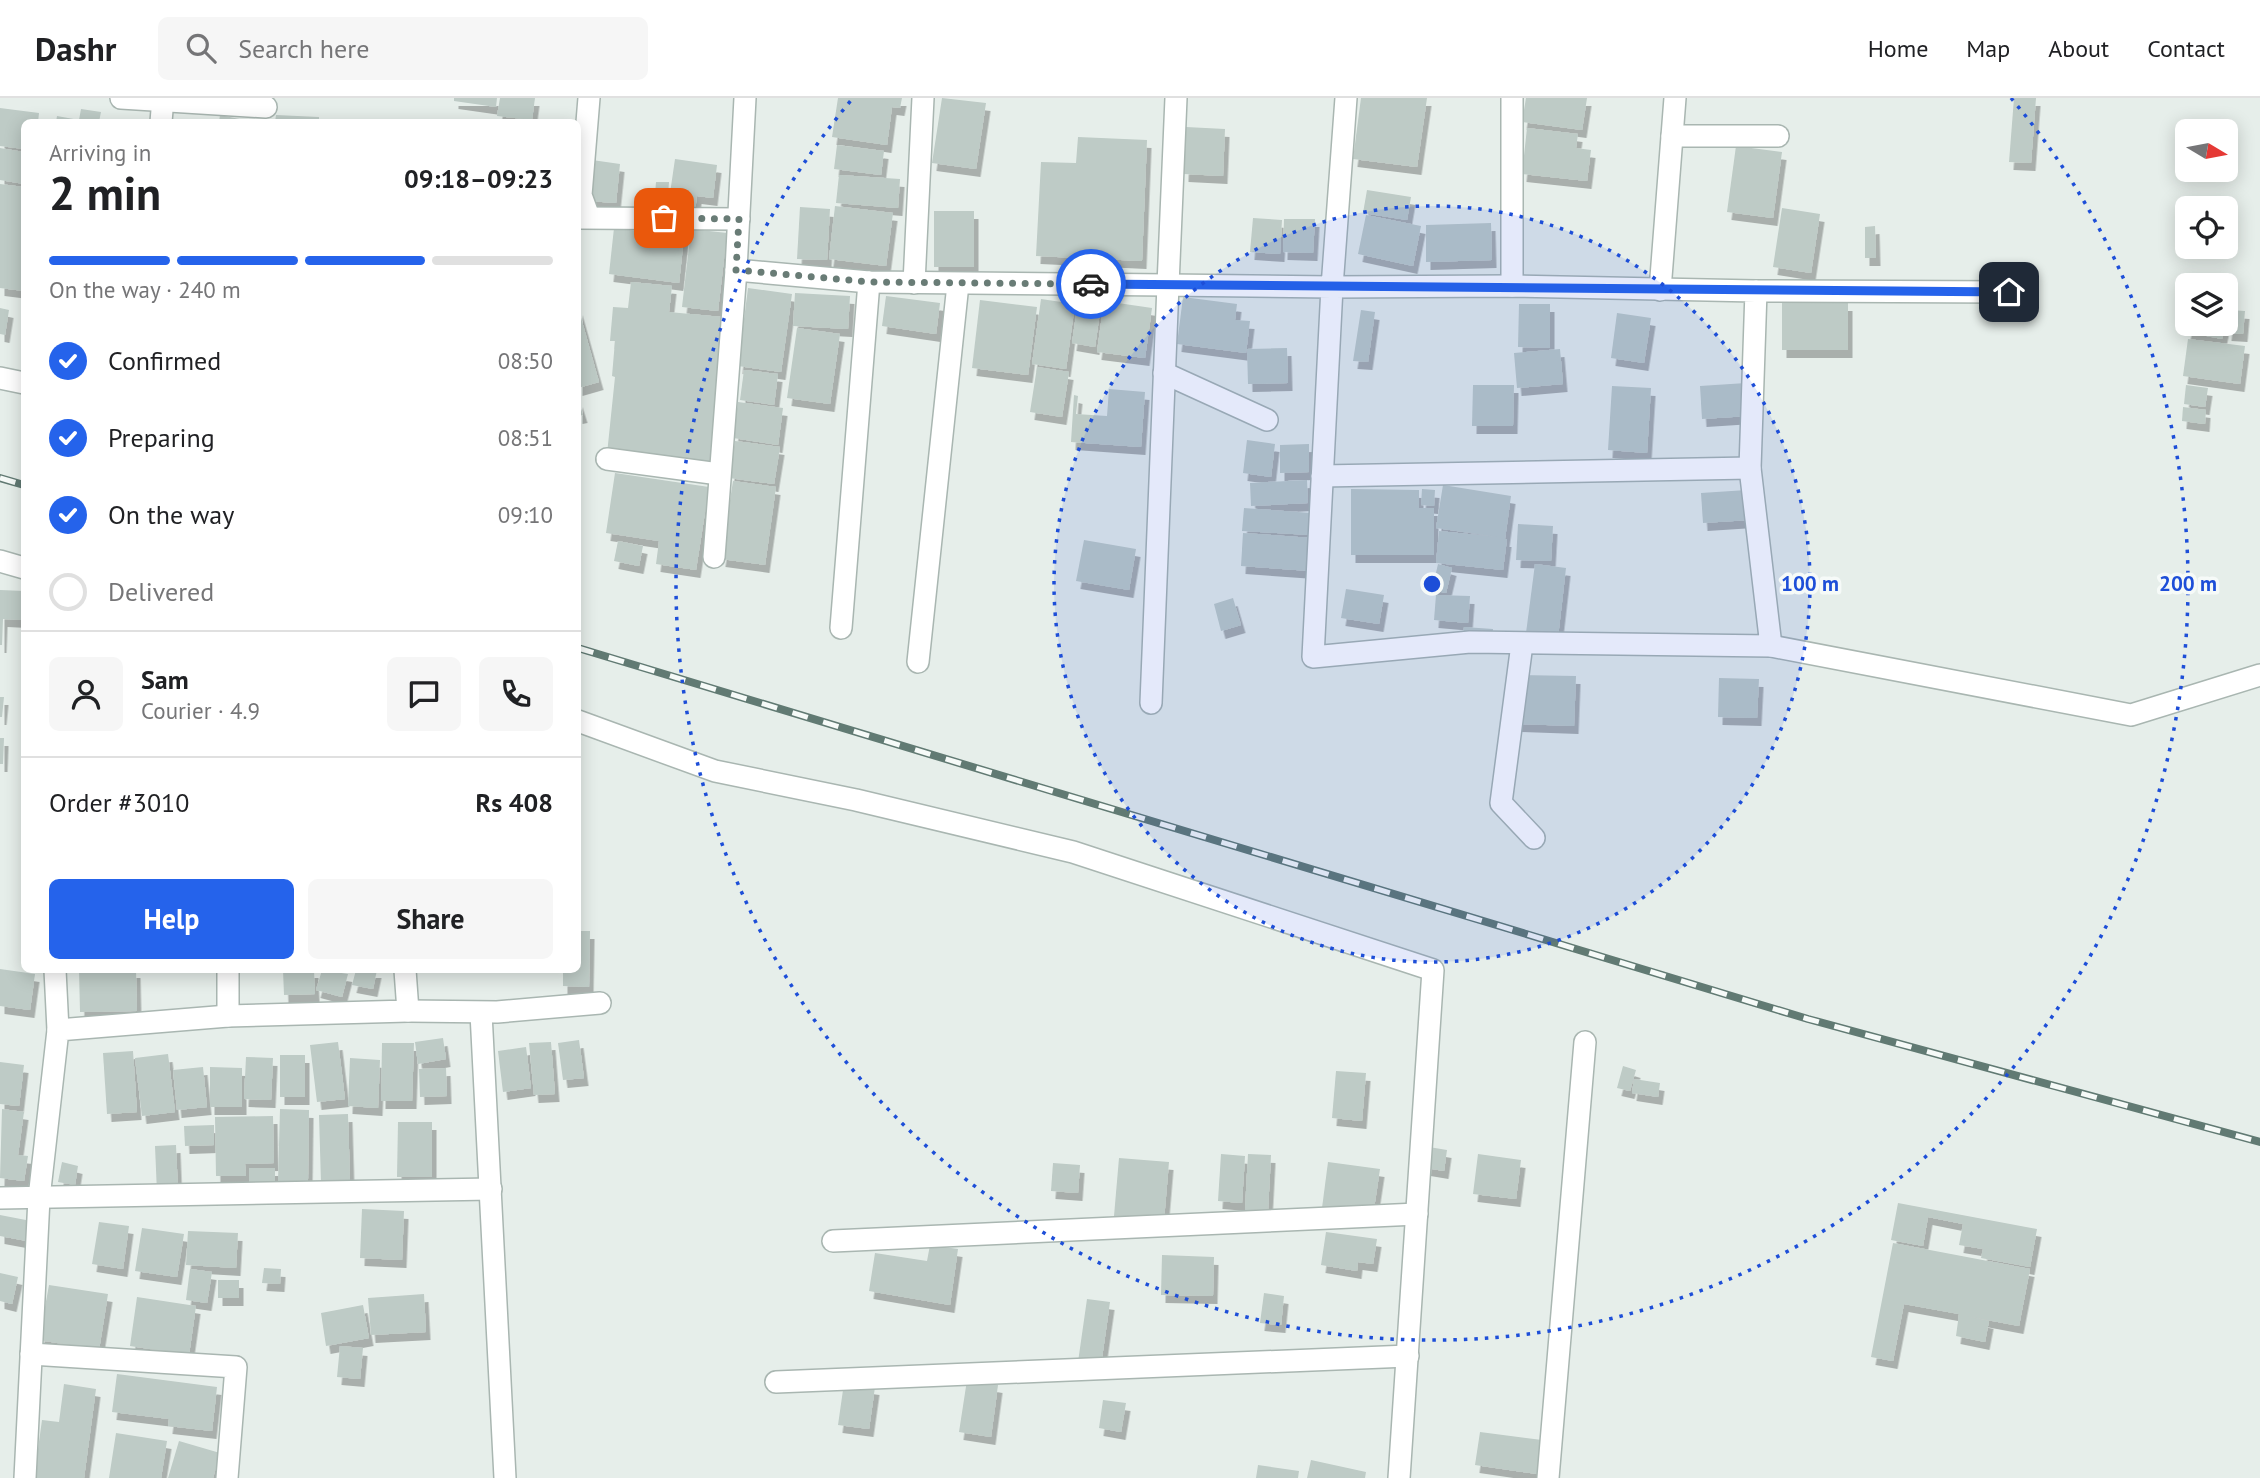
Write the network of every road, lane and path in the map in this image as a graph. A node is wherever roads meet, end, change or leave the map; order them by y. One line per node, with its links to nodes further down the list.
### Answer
1 (121, 98): 9 (street)
2 (589, 98): 14 (street)
3 (745, 98): 15 (street)
4 (923, 98): 18 (street)
5 (1176, 98): 20 (street)
6 (1346, 98): 22 (street)
7 (1512, 98): 21 (street)
8 (1675, 98): 12 (street)
9 (163, 99): 10 (street); 11 (street)
10 (267, 109)
11 (161, 119)
12 (1672, 136): 13 (street); 23 (street)
13 (1778, 136)
14 (583, 218): 15 (street)
15 (739, 219): 16 (street)
16 (736, 270): 17 (street); 32 (street)
17 (870, 282): 18 (street); 37 (street)
18 (914, 283): 19 (street)
19 (958, 284): 20 (street); 40 (street)
20 (1168, 285): 22 (street); 26 (street)
21 (1512, 286): 22 (street); 23 (street)
22 (1332, 287): 33 (street)
23 (1660, 290): 24 (street)
24 (1756, 291): 25 (street); 31 (street)
25 (2009, 292)
26 (1164, 373): 29 (street); 42 (street)
27 (0, 378): 28 (street)
28 (21, 382)
29 (1267, 420)
30 (607, 459): 32 (street)
31 (1750, 468): 33 (street); 39 (street)
32 (719, 474): 34 (street)
33 (1322, 475): 38 (street)
34 (714, 557)
35 (0, 561): 36 (street)
36 (21, 567)
37 (841, 628)
38 (1522, 644): 39 (street); 44 (street)
39 (1771, 646): 41 (street)
40 (918, 662)
41 (2260, 675)
42 (1151, 703)
43 (581, 722): 57 (street)
44 (1534, 838)
45 (55, 973): 52 (street)
46 (228, 973): 51 (street)
47 (405, 973): 49 (street)
48 (600, 1003): 50 (street)
49 (408, 1010): 50 (street); 51 (street)
50 (481, 1013): 54 (street)
51 (228, 1016): 52 (street)
52 (58, 1030): 56 (street)
53 (1585, 1042): 66 (street)
54 (491, 1189): 56 (street); 64 (street)
55 (0, 1198): 56 (street)
56 (39, 1198): 59 (street)
57 (1417, 1214): 58 (street); 60 (street)
58 (833, 1241)
59 (31, 1354): 62 (street); 63 (street)
60 (1408, 1356): 61 (street); 65 (street)
61 (776, 1382)
62 (25, 1478)
63 (227, 1478)
64 (505, 1478)
65 (1399, 1478)
66 (1548, 1478)

